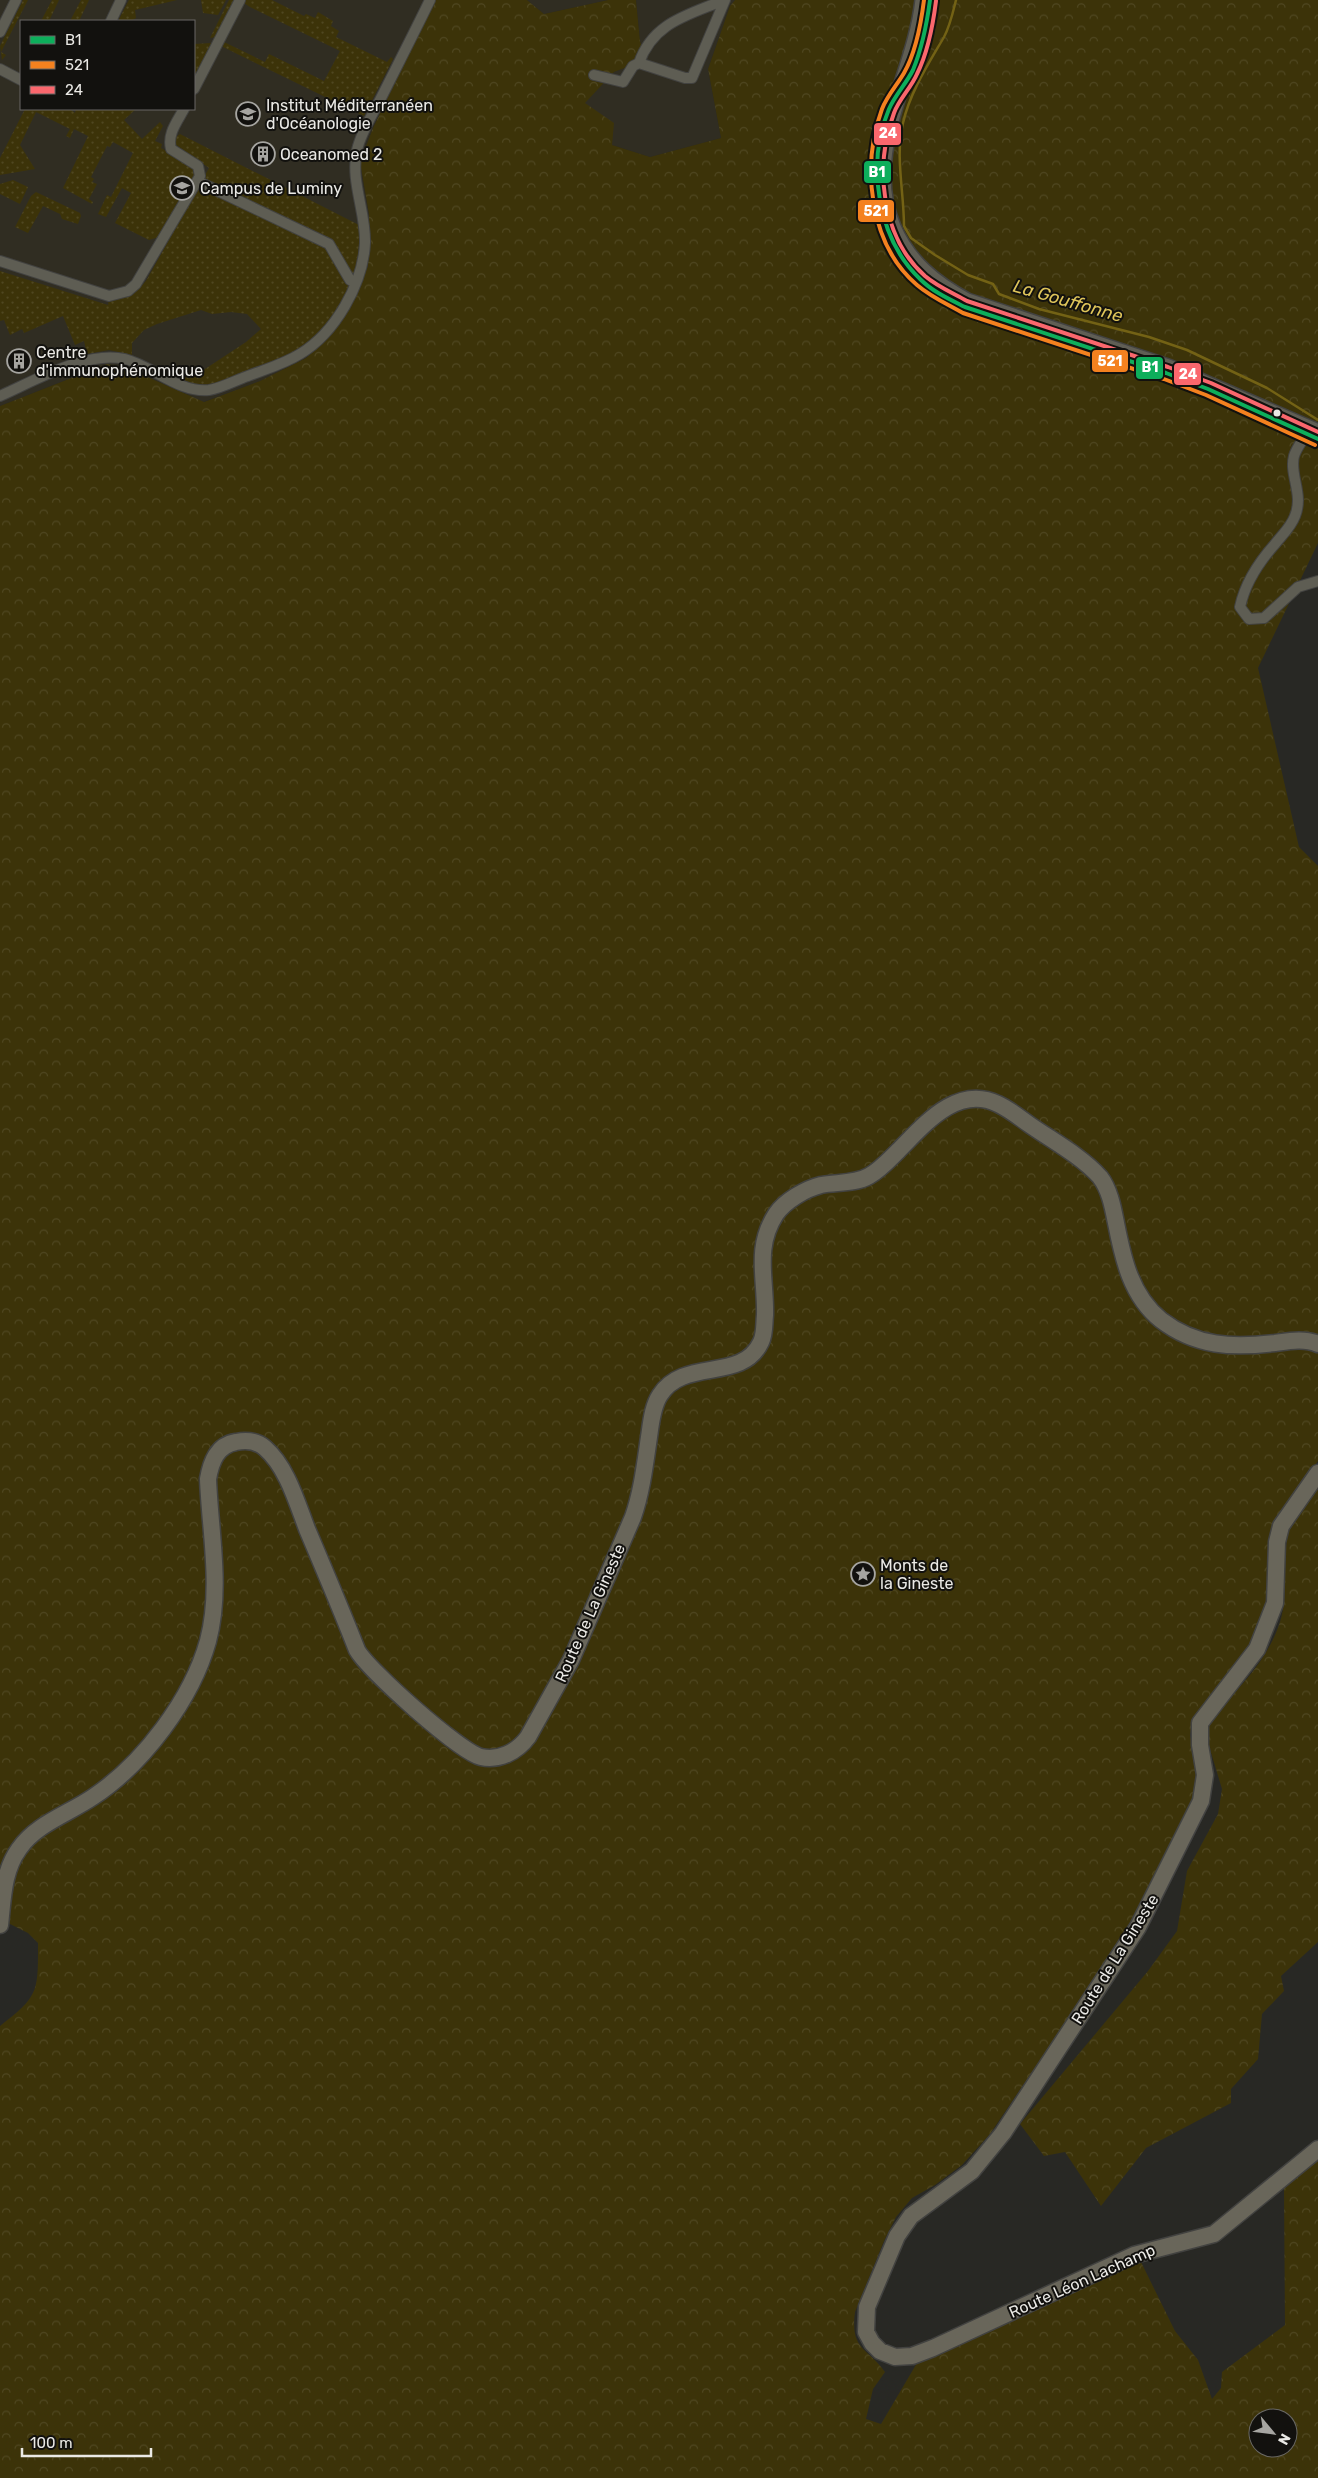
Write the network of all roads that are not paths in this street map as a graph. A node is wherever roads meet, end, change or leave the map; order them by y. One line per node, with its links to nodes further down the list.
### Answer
1 (16, 0): 8 (street)
2 (121, 0): 7 (street)
3 (240, 0): 13 (street)
4 (430, 0): 17 (street)
5 (725, 0): 9 (street); 9 (street)
6 (923, 0): 19 (street)
7 (111, 20)
8 (0, 32)
9 (639, 63): 11 (street)
10 (0, 69): 12 (street)
11 (594, 75)
12 (20, 79)
13 (195, 88)
14 (183, 110): 15 (street)
15 (197, 181): 16 (street); 17 (street)
16 (0, 261)
17 (356, 283): 18 (street)
18 (0, 396)
19 (1314, 430): 20 (street)
20 (1318, 581)
21 (1318, 1344): 23 (main road, Route de La Gineste)
22 (1318, 1473): 25 (main road, Route de La Gineste)
23 (0, 1925)
24 (1318, 2149): 25 (main road, Route Léon Lachamp)
25 (912, 2356)

